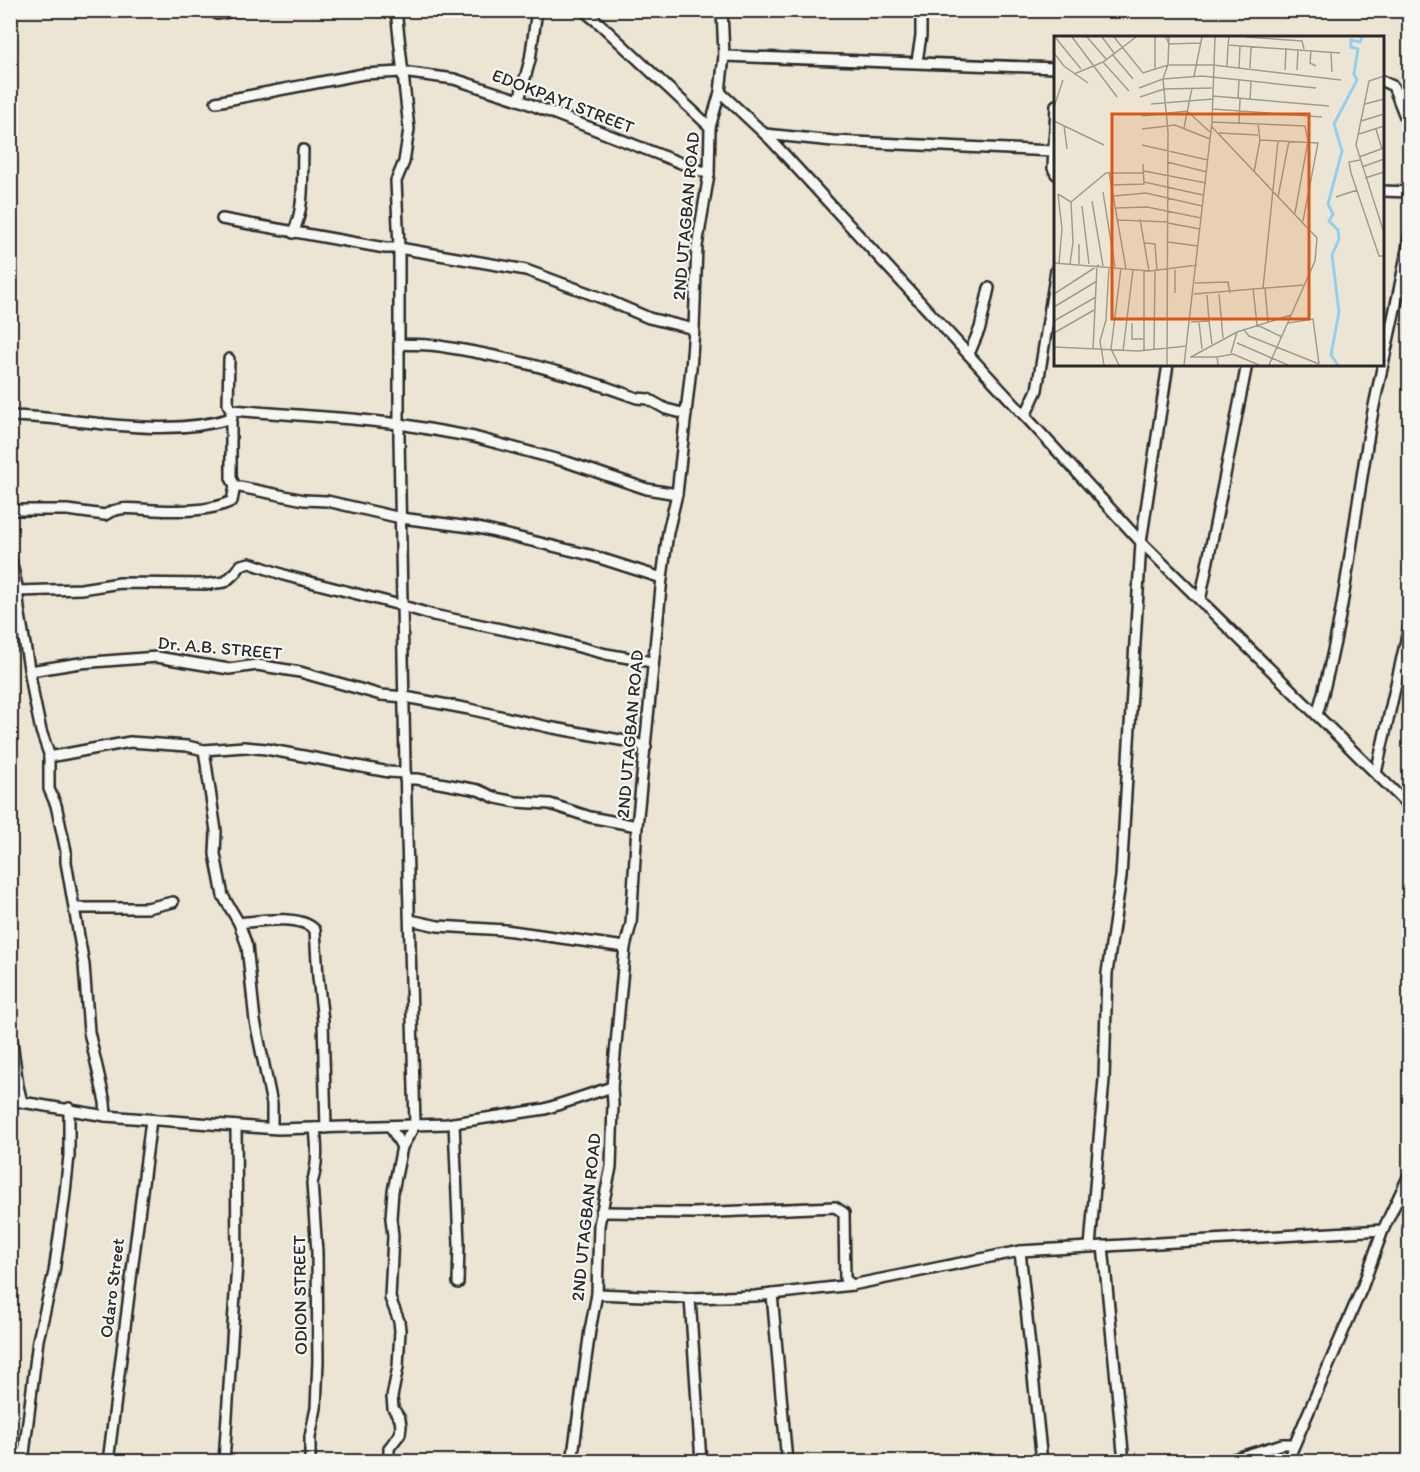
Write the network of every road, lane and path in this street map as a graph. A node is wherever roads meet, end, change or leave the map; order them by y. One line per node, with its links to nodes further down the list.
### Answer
1 (239, 10): 7 (street)
2 (396, 10): 11 (street)
3 (537, 10): 14 (street)
4 (583, 10): 16 (street)
5 (722, 10): 8 (street, 2ND UTAGBAN ROAD)
6 (921, 10): 9 (street)
7 (217, 14)
8 (724, 56): 10 (street); 13 (street, 2ND UTAGBAN ROAD)
9 (916, 61)
10 (1054, 68)
11 (402, 72): 14 (street, EDOKPAYI STREET); 15 (street, EDOKPAYI STREET); 28 (street)
12 (1384, 81): 17 (street)
13 (720, 92): 16 (street, 2ND UTAGBAN ROAD); 18 (street)
14 (519, 100): 22 (street, EDOKPAYI STREET)
15 (216, 102)
16 (710, 127): 22 (street, 2ND UTAGBAN ROAD)
17 (1410, 129)
18 (765, 134): 20 (street); 33 (street)
19 (303, 150): 26 (street)
20 (1054, 151): 21 (street)
21 (1054, 170)
22 (709, 174): 31 (street, 2ND UTAGBAN ROAD)
23 (1384, 191): 24 (street)
24 (1410, 192)
25 (222, 219): 26 (street)
26 (293, 232): 28 (street)
27 (1410, 233): 35 (street)
28 (399, 248): 31 (street); 32 (street)
29 (1054, 283): 42 (street)
30 (989, 288): 33 (street)
31 (694, 329): 40 (street, 2ND UTAGBAN ROAD)
32 (399, 344): 40 (street); 43 (street)
33 (969, 354): 42 (street)
34 (229, 359): 39 (street)
35 (1384, 360)
36 (1168, 366): 48 (street)
37 (1248, 366): 52 (street)
38 (1383, 366): 58 (street)
39 (232, 414): 41 (street); 43 (street); 44 (street)
40 (686, 414): 45 (street, 2ND UTAGBAN ROAD)
41 (10, 416)
42 (1025, 416): 48 (street)
43 (400, 424): 45 (street); 47 (street)
44 (235, 486): 46 (street); 47 (street)
45 (677, 494): 50 (street, 2ND UTAGBAN ROAD)
46 (10, 510)
47 (401, 518): 50 (street); 53 (street)
48 (1141, 542): 58 (street); 90 (street)
49 (10, 556): 51 (street)
50 (662, 578): 55 (street, 2ND UTAGBAN ROAD)
51 (18, 591): 53 (street); 56 (street)
52 (1201, 596)
53 (403, 607): 55 (street); 57 (street)
54 (1410, 621): 62 (street)
55 (652, 662): 59 (street, 2ND UTAGBAN ROAD)
56 (30, 671): 57 (street, Dr. A.B. STREET); 61 (street)
57 (405, 697): 59 (street, Dr. A.B. STREET); 63 (street)
58 (1317, 715): 62 (street)
59 (646, 747): 65 (street, 2ND UTAGBAN ROAD)
60 (204, 750): 61 (street); 63 (street); 69 (street)
61 (49, 757): 67 (street)
62 (1376, 773): 64 (street)
63 (405, 776): 65 (street); 68 (street)
64 (1410, 807)
65 (638, 826): 70 (street, 2ND UTAGBAN ROAD)
66 (173, 902): 67 (street)
67 (76, 908): 76 (street)
68 (410, 920): 70 (street); 79 (street)
69 (239, 923): 82 (street); 84 (street)
70 (625, 947): 72 (street, 2ND UTAGBAN ROAD)
71 (10, 1026): 74 (street)
72 (612, 1087): 78 (street); 87 (street, 2ND UTAGBAN ROAD)
73 (10, 1100): 74 (street)
74 (22, 1102): 75 (street)
75 (69, 1108): 76 (street); 98 (street)
76 (106, 1116): 77 (street)
77 (151, 1120): 80 (street); 99 (street, Odaro Street)
78 (454, 1123): 79 (street); 92 (street)
79 (415, 1125): 81 (street); 85 (street)
80 (236, 1126): 82 (street); 100 (street)
81 (390, 1126): 84 (street); 85 (street)
82 (272, 1128): 83 (street)
83 (315, 1128): 84 (street); 101 (street, ODION STREET)
84 (326, 1128)
85 (402, 1147): 102 (street)
86 (1410, 1173): 88 (street)
87 (601, 1212): 93 (street); 94 (street, 2ND UTAGBAN ROAD)
88 (1383, 1230): 89 (street); 97 (street)
89 (1103, 1246): 90 (street); 107 (street)
90 (1090, 1247): 91 (street)
91 (1020, 1251): 93 (street); 106 (street)
92 (458, 1282)
93 (852, 1284): 95 (street)
94 (597, 1294): 96 (street); 103 (street, 2ND UTAGBAN ROAD)
95 (772, 1294): 96 (street); 105 (street)
96 (690, 1298): 104 (street)
97 (1293, 1444): 108 (street); 109 (street)
98 (23, 1461)
99 (108, 1461)
100 (224, 1461)
101 (310, 1461)
102 (389, 1461)
103 (572, 1461)
104 (701, 1461)
105 (787, 1461)
106 (1042, 1461)
107 (1124, 1461)
108 (1224, 1461)
109 (1287, 1461)

